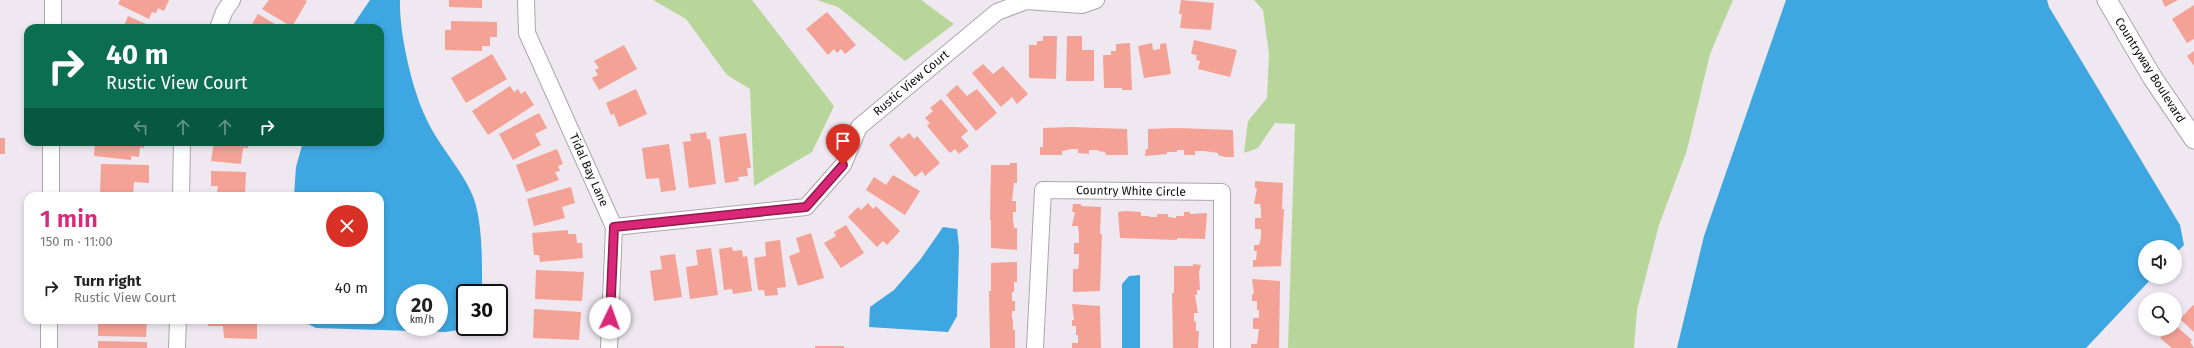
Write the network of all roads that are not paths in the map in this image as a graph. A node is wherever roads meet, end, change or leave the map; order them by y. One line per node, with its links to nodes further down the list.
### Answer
1 (53, 0): 6 (street)
2 (232, 0): 7 (street)
3 (526, 0): 13 (street, Tidal Bay Lane)
4 (1096, 0): 13 (street, Rustic View Court)
5 (2107, 0): 8 (street, Countryway Boulevard)
6 (53, 24)
7 (220, 24)
8 (2194, 139)
9 (51, 146): 11 (street)
10 (182, 146): 12 (street)
11 (51, 192)
12 (180, 192)
13 (614, 227): 18 (street, Tidal Bay Lane)
14 (49, 324): 16 (street)
15 (178, 324): 17 (street)
16 (49, 348)
17 (177, 348)
18 (609, 348)
19 (1035, 348): 20 (street, Country White Circle)
20 (1222, 348)

